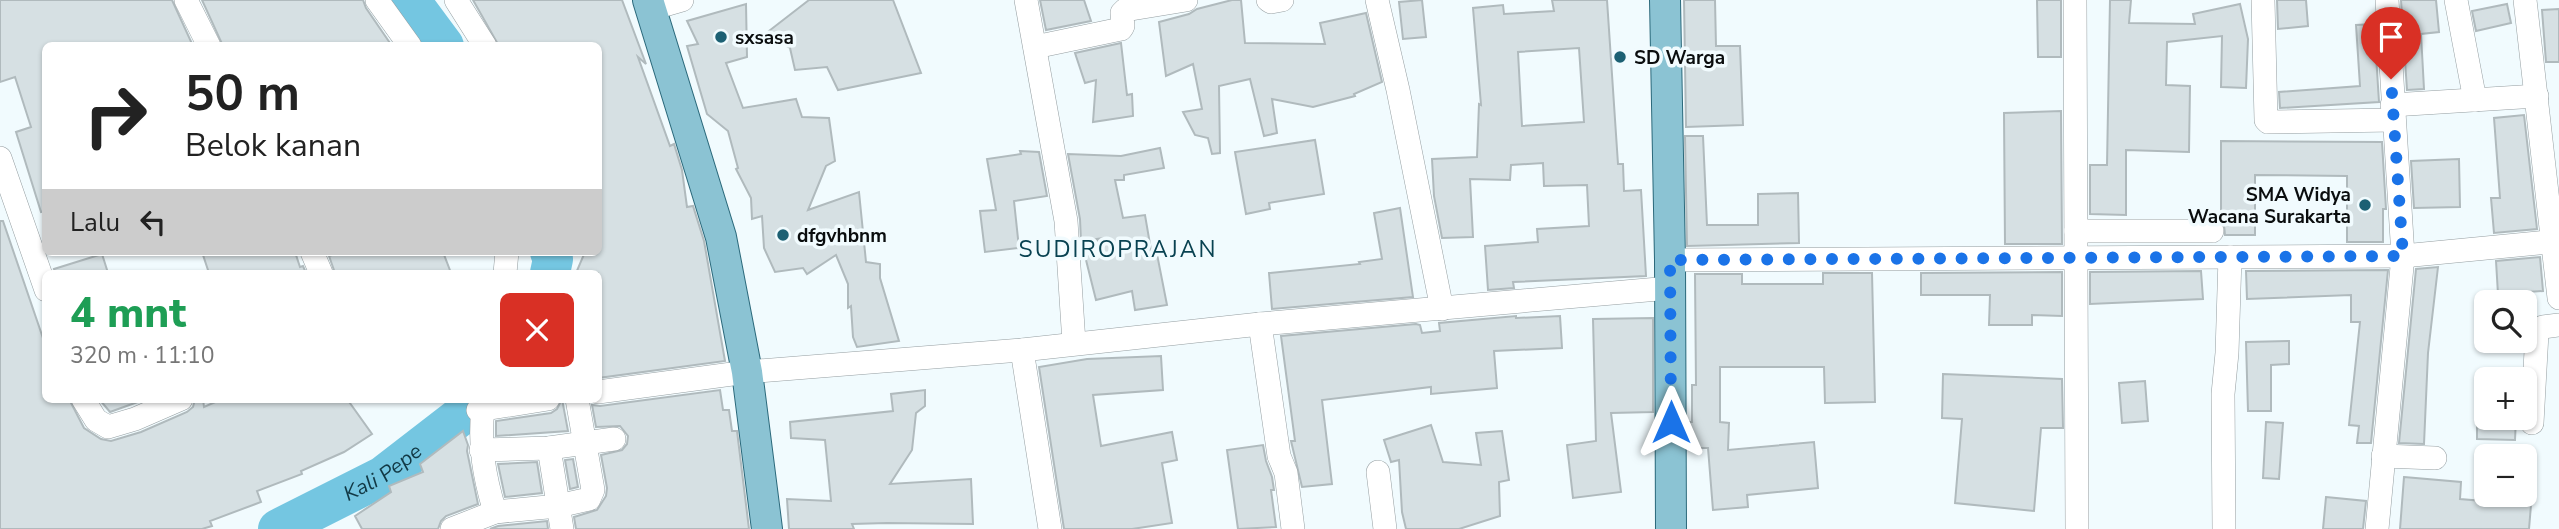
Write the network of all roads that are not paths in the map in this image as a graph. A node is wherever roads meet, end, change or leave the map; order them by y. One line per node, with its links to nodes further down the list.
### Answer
1 (186, 0): 18 (street)
2 (377, 0): 19 (street)
3 (456, 0): 20 (street)
4 (682, 0): 17 (street)
5 (1026, 0): 21 (street)
6 (1186, 0): 16 (street)
7 (1268, 0): 8 (street)
8 (1282, 0)
9 (1377, 0): 35 (street)
10 (1665, 0): 32 (main road)
11 (2075, 0): 26 (street)
12 (2263, 0): 24 (street)
13 (2387, 0): 24 (street)
14 (2456, 0): 23 (street)
15 (2525, 0): 22 (street)
16 (1148, 3): 21 (street)
17 (650, 5): 41 (main road)
18 (207, 42)
19 (407, 42)
20 (482, 42)
21 (1035, 47): 38 (street)
22 (2537, 96): 23 (street); 28 (street)
23 (2475, 100): 24 (street)
24 (2393, 113): 29 (street)
25 (2, 170): 33 (street)
26 (2076, 230): 27 (street); 30 (street)
27 (2212, 231)
28 (2555, 242): 29 (street); 34 (street)
29 (2403, 256): 31 (street); 51 (street)
30 (2076, 257): 31 (street); 32 (street); 63 (street)
31 (2230, 257): 64 (street)
32 (1670, 274): 35 (street); 62 (main road)
33 (42, 279)
34 (2559, 298)
35 (1442, 309): 36 (street)
36 (1260, 324): 38 (street); 60 (street)
37 (2559, 324): 40 (street)
38 (1074, 343): 39 (street)
39 (1022, 350): 41 (street); 59 (street)
40 (2535, 367)
41 (747, 372): 42 (street); 58 (main road)
42 (602, 391)
43 (85, 403): 44 (street)
44 (172, 403)
45 (521, 403): 50 (street)
46 (578, 403): 48 (street)
47 (614, 439): 48 (street)
48 (584, 445): 49 (street); 54 (street)
49 (549, 448): 50 (street); 54 (street)
50 (481, 450): 55 (street)
51 (2383, 456): 52 (street); 65 (street)
52 (2435, 458)
53 (1378, 472): 61 (street)
54 (558, 506): 55 (street); 57 (street)
55 (495, 512): 56 (street)
56 (452, 529)
57 (562, 529)
58 (767, 529)
59 (1050, 529)
60 (1293, 529)
61 (1385, 529)
62 (1671, 529)
63 (2077, 529)
64 (2224, 529)
65 (2377, 529)

